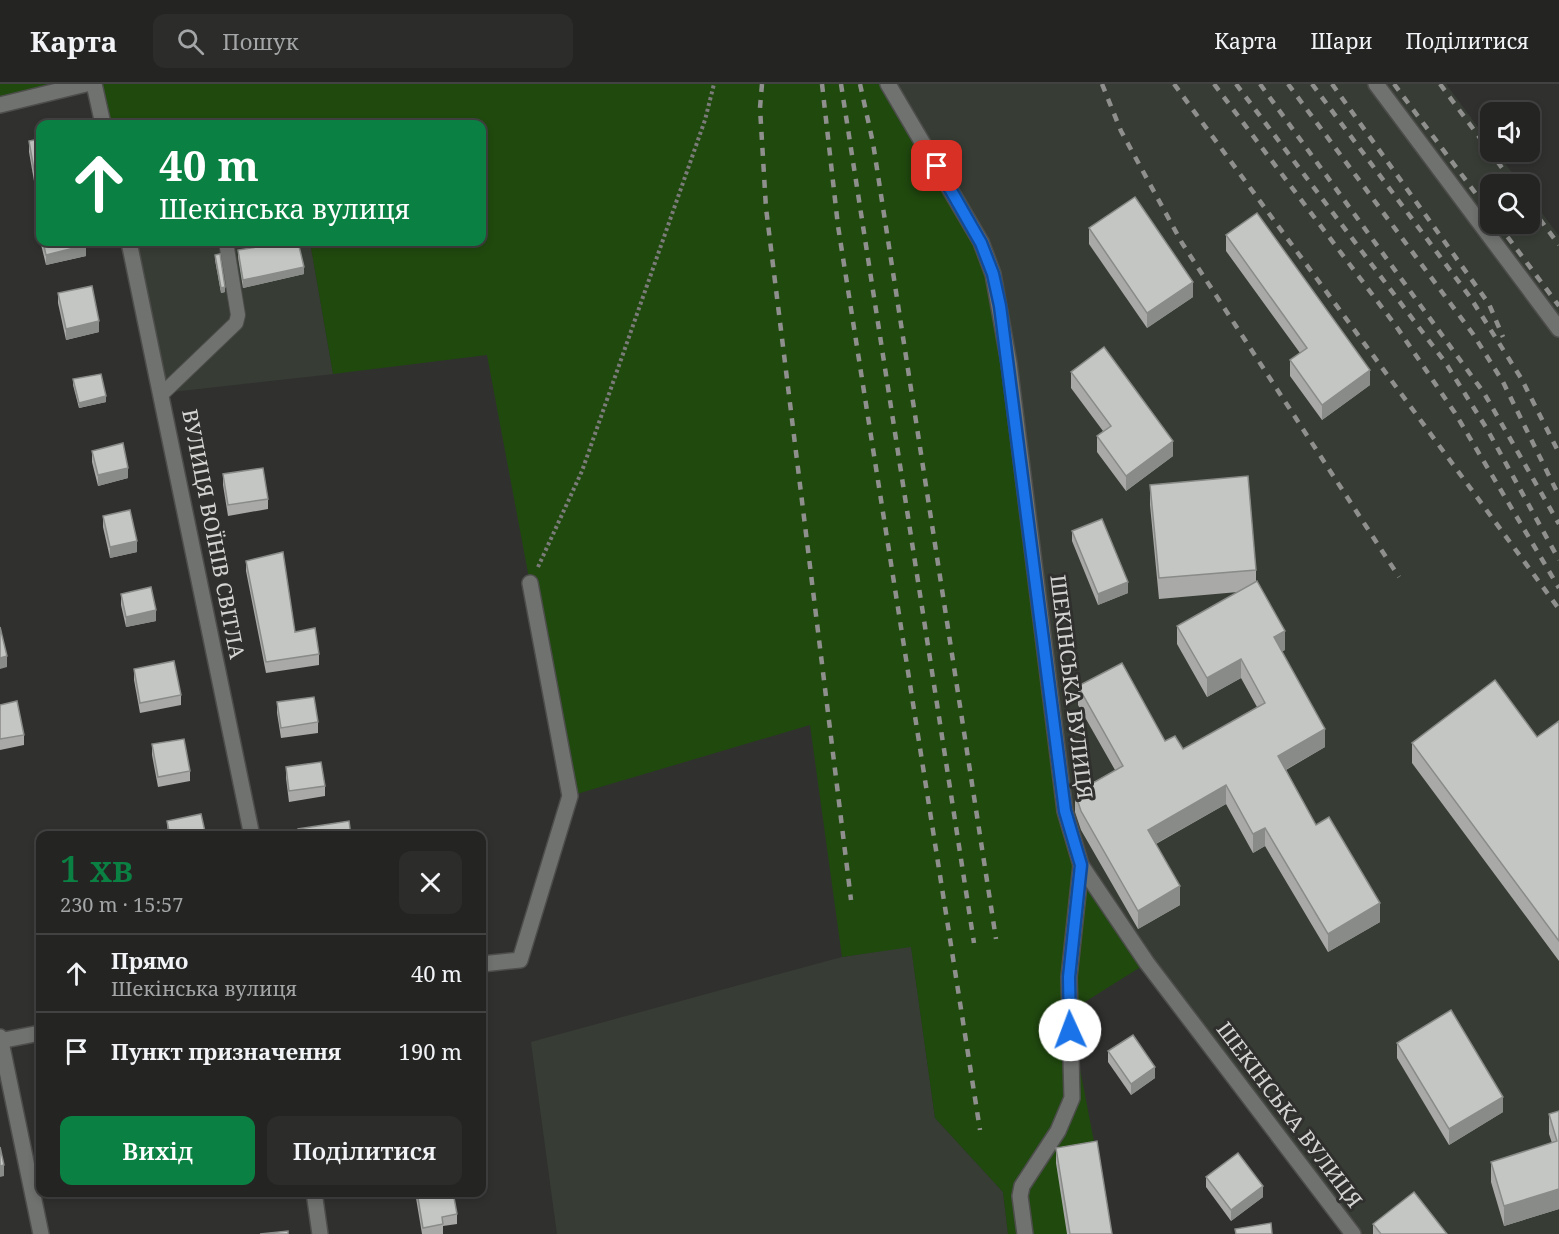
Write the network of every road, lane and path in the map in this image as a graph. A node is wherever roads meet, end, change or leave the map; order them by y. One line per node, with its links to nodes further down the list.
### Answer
1 (86, 84): 6 (street)
2 (94, 84): 7 (street)
3 (714, 84): 12 (path)
4 (888, 84): 14 (street, ШЕКІНСЬКА ВУЛИЦЯ)
5 (1376, 84): 10 (street)
6 (0, 105)
7 (102, 120)
8 (130, 246): 11 (street, ВУЛИЦЯ ВОЇНІВ СВІТЛА)
9 (227, 246): 11 (lane)
10 (1559, 329)
11 (163, 393): 13 (street, ВУЛИЦЯ ВОЇНІВ СВІТЛА)
12 (530, 583): 15 (street)
13 (251, 831)
14 (1081, 865): 21 (street); 22 (street, ШЕКІНСЬКА ВУЛИЦЯ)
15 (486, 964)
16 (36, 1034): 17 (street)
17 (0, 1040): 19 (street)
18 (315, 1197): 20 (street)
19 (41, 1234)
20 (321, 1234)
21 (1025, 1234)
22 (1353, 1234)

